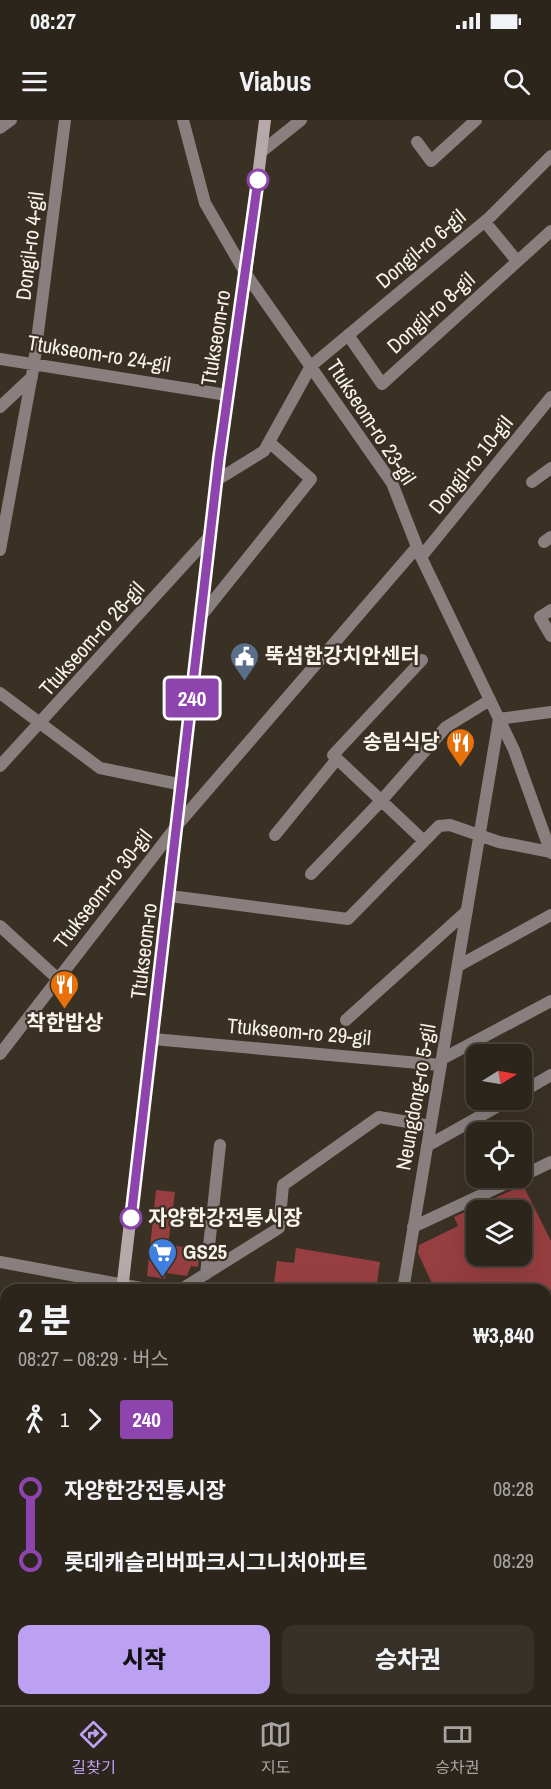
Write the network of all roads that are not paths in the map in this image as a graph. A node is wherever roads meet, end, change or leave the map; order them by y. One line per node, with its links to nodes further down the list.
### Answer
1 (11, 120): 7 (street)
2 (65, 120): 17 (street, Dongil-ro 4-gil)
3 (183, 120): 14 (street, Ttukseom-ro)
4 (265, 120): 9 (main road, Ttukseom-ro)
5 (301, 120): 9 (street)
6 (476, 120): 8 (street)
7 (0, 128)
8 (417, 142)
9 (261, 152): 14 (main road, Ttukseom-ro)
10 (551, 156): 11 (street, Dongil-ro 6-gil)
11 (485, 222): 13 (street); 15 (street, Dongil-ro 6-gil)
12 (551, 231): 13 (street, Dongil-ro 8-gil)
13 (517, 261): 15 (street, Dongil-ro 8-gil)
14 (246, 274): 18 (street, Ttukseom-ro 23-gil); 20 (main road, Ttukseom-ro)
15 (348, 335): 18 (street, Dongil-ro 6-gil)
16 (0, 359): 17 (street, Ttukseom-ro 24-gil)
17 (34, 363): 19 (street, Dongil-ro 4-gil); 20 (street, Ttukseom-ro 24-gil)
18 (311, 366): 23 (street); 31 (street, Ttukseom-ro 23-gil)
19 (32, 377): 22 (street); 27 (street, Dongil-ro 4-gil)
20 (227, 395): 25 (main road, Ttukseom-ro)
21 (551, 397): 31 (street, Dongil-ro 10-gil)
22 (0, 407)
23 (269, 442): 25 (street); 33 (street)
24 (551, 468): 26 (street)
25 (217, 480): 29 (main road, Ttukseom-ro)
26 (532, 482)
27 (11, 489): 28 (street); 30 (street, Dongil-ro 4-gil)
28 (0, 499)
29 (210, 536): 33 (main road, Ttukseom-ro); 40 (street, Ttukseom-ro 26-gil)
30 (0, 550)
31 (419, 552): 37 (street, Ttukseom-ro 23-gil); 45 (street, Dongil-ro 10-gil)
32 (551, 610): 34 (street)
33 (201, 616): 43 (main road, Ttukseom-ro)
34 (551, 636)
35 (422, 660): 41 (street)
36 (0, 693): 40 (street)
37 (490, 700): 39 (street, Ttukseom-ro 23-gil); 44 (street)
38 (551, 712): 39 (street)
39 (499, 719): 47 (street, Neungdong-ro 5-gil); 49 (street, Ttukseom-ro 23-gil)
40 (41, 724): 42 (street, Ttukseom-ro 26-gil); 43 (street)
41 (338, 759): 44 (street); 46 (street)
42 (0, 766)
43 (183, 785): 45 (main road, Ttukseom-ro)
44 (381, 801): 48 (street); 50 (street)
45 (179, 823): 51 (main road, Ttukseom-ro); 56 (street, Ttukseom-ro 30-gil)
46 (275, 835)
47 (480, 835): 48 (street); 49 (street); 52 (street, Neungdong-ro 5-gil)
48 (424, 841): 51 (street)
49 (551, 852)
50 (311, 874)
51 (170, 896): 59 (main road, Ttukseom-ro)
52 (467, 911): 55 (street, Neungdong-ro 5-gil); 58 (street)
53 (551, 915): 55 (street)
54 (0, 926): 56 (street, Ttukseom-ro 30-gil)
55 (458, 966): 61 (street, Neungdong-ro 5-gil)
56 (58, 978): 60 (street, Ttukseom-ro 30-gil)
57 (551, 1001): 61 (street)
58 (346, 1020)
59 (153, 1039): 61 (street, Ttukseom-ro 29-gil); 75 (main road, Ttukseom-ro)
60 (0, 1054)
61 (441, 1062): 65 (street, Neungdong-ro 5-gil)
62 (551, 1075): 63 (street)
63 (532, 1086)
64 (490, 1110): 67 (street)
65 (430, 1126): 67 (street, Neungdong-ro 5-gil); 73 (street)
66 (220, 1145): 73 (street)
67 (427, 1146): 71 (street, Neungdong-ro 5-gil)
68 (551, 1162): 69 (street)
69 (532, 1171)
70 (496, 1188): 71 (street)
71 (413, 1227): 77 (street, Neungdong-ro 5-gil)
72 (0, 1262): 74 (street)
73 (206, 1274): 76 (street)
74 (108, 1284)
75 (123, 1284)
76 (190, 1284)
77 (404, 1284)

